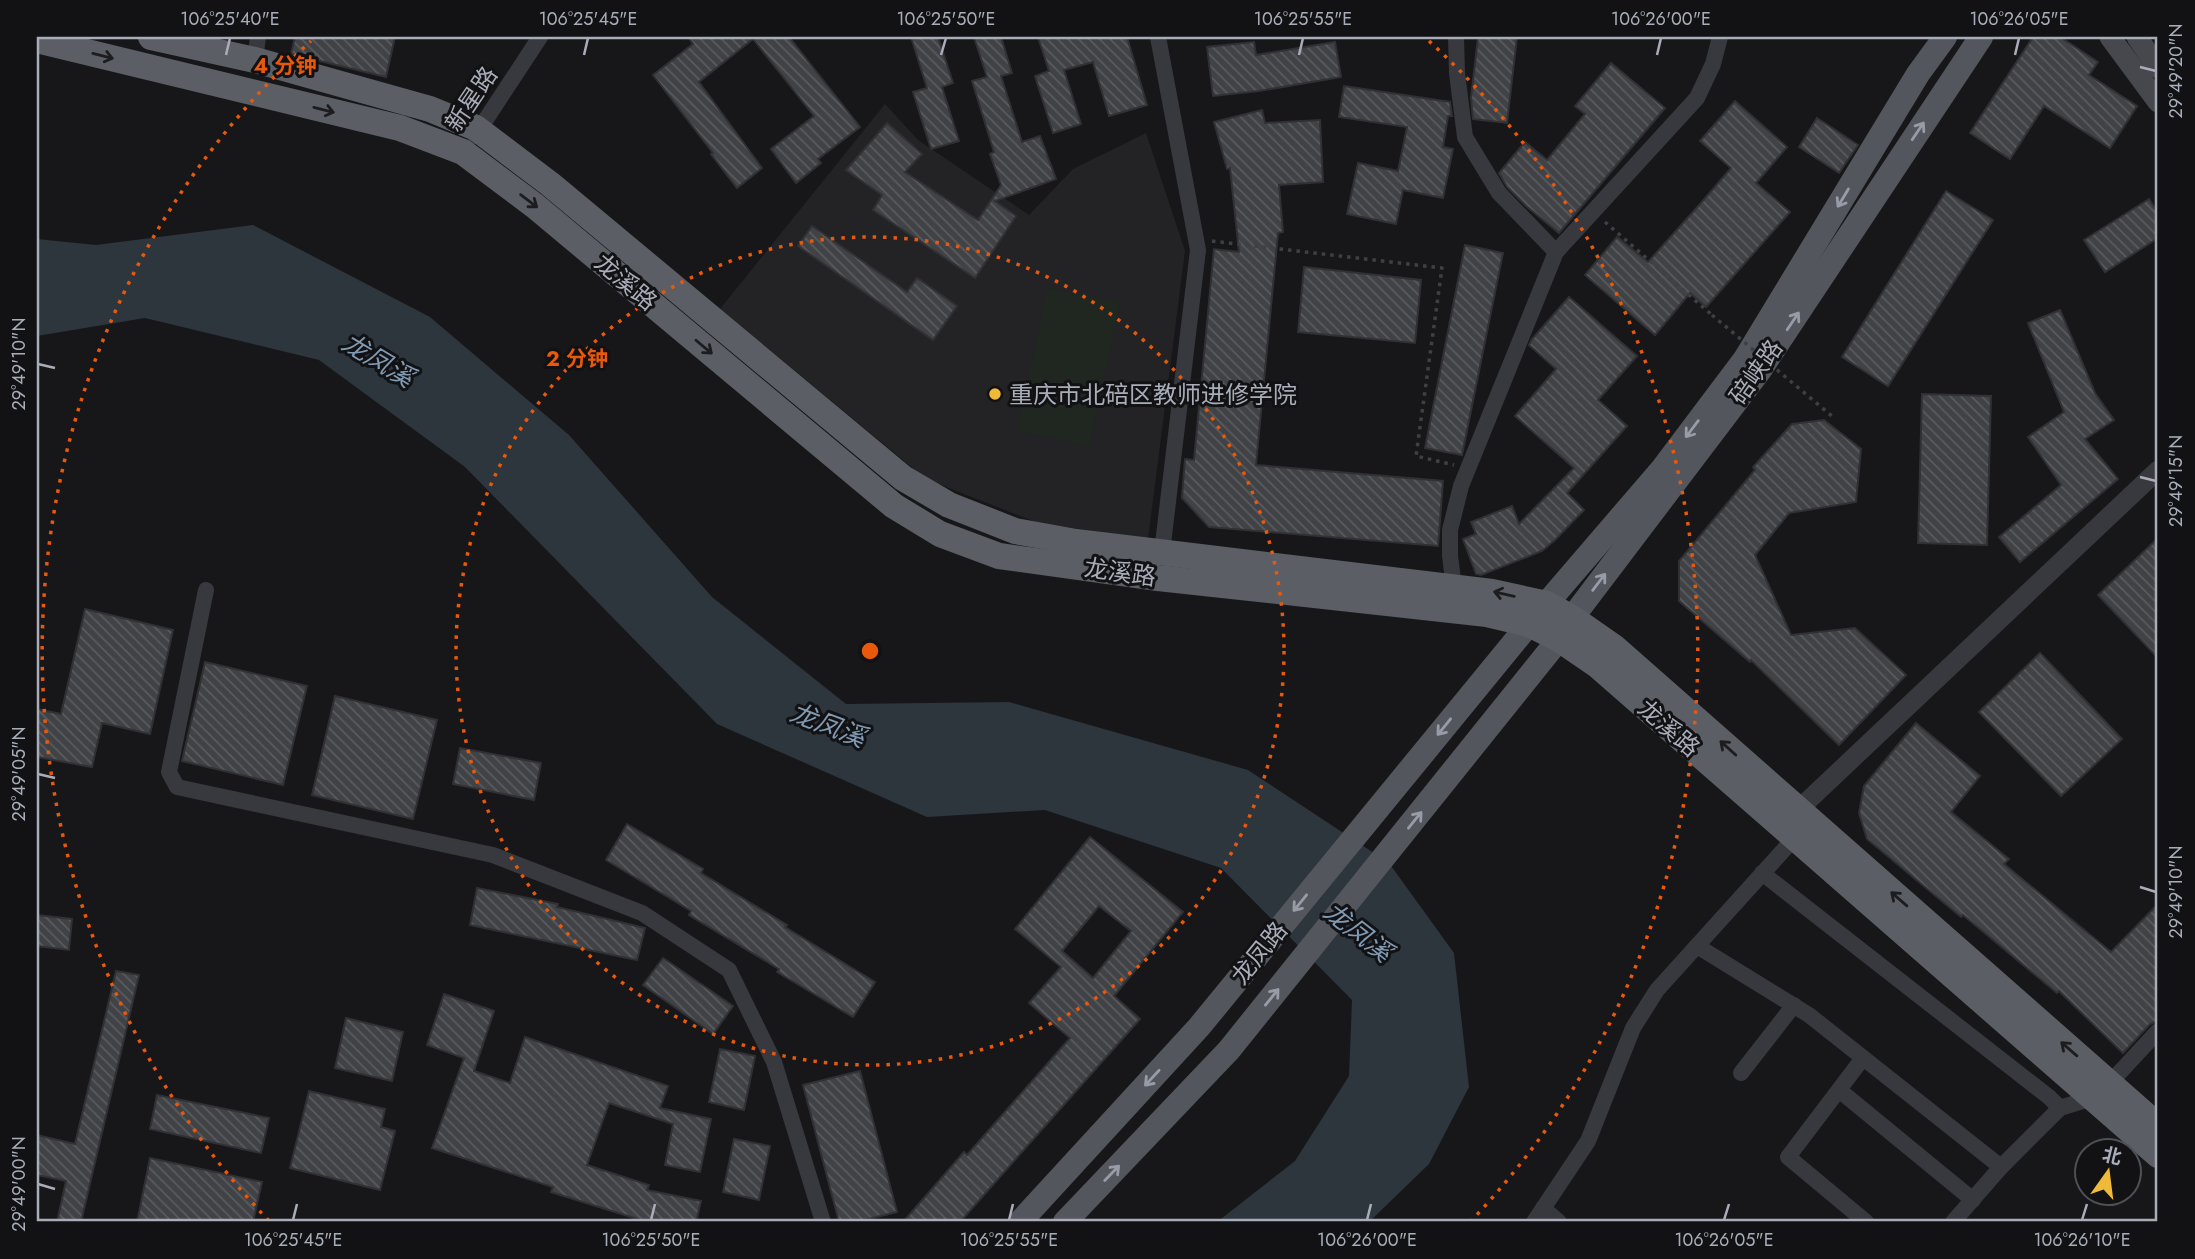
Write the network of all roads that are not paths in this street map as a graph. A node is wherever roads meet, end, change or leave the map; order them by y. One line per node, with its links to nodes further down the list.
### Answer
1 (151, 37): 11 (highway, 龙溪路)
2 (540, 37): 14 (street, 新星路)
3 (1158, 37): 18 (street)
4 (1456, 37): 16 (street)
5 (1720, 37): 16 (street)
6 (1945, 37): 21 (main road, 碚峡路, one-way to 21)
7 (1980, 37): 23 (main road, 碚峡路, one-way to 7)
8 (2110, 37): 13 (main road)
9 (2137, 37): 12 (main road)
10 (37, 40): 15 (highway, 龙溪路, one-way to 15)
11 (256, 48): 14 (highway, 龙溪路)
12 (2158, 68)
13 (2158, 102)
14 (479, 130): 15 (street, 新星路); 18 (highway, 龙溪路)
15 (463, 152): 22 (highway, 龙溪路, one-way to 22)
16 (1556, 252): 19 (street)
17 (2158, 470): 26 (street)
18 (1162, 552): 19 (highway, 龙溪路)
19 (1454, 587): 21 (highway, 龙溪路, one-way to 19)
20 (206, 590): 41 (street)
21 (1547, 604): 22 (main road, 碚峡路); 23 (highway, 龙溪路)
22 (1529, 624): 23 (highway, 龙溪路); 24 (main road, 碚峡路)
23 (1566, 628): 25 (main road, 碚峡路); 26 (highway, 龙溪路)
24 (1487, 675): 42 (main road, 龙凤路, one-way to 42)
25 (1515, 696): 43 (main road, 龙凤路, one-way to 25)
26 (1801, 823): 27 (street); 34 (highway, 龙溪路)
27 (1762, 873): 28 (street); 35 (street)
28 (1697, 946): 29 (street); 40 (street)
29 (1794, 1005): 31 (street); 32 (street)
30 (2158, 1031): 34 (street)
31 (1863, 1058): 33 (street); 38 (street)
32 (1741, 1073)
33 (1839, 1090): 39 (street); 45 (street)
34 (2100, 1091): 35 (street); 36 (highway, 龙溪路); 37 (highway, 龙溪路)
35 (2060, 1108): 38 (street)
36 (2158, 1126)
37 (2158, 1155)
38 (2001, 1167): 39 (street)
39 (1973, 1200): 46 (street)
40 (1539, 1215): 44 (street)
41 (823, 1222)
42 (1020, 1222)
43 (1065, 1222)
44 (1559, 1222)
45 (1866, 1222)
46 (1953, 1222)

